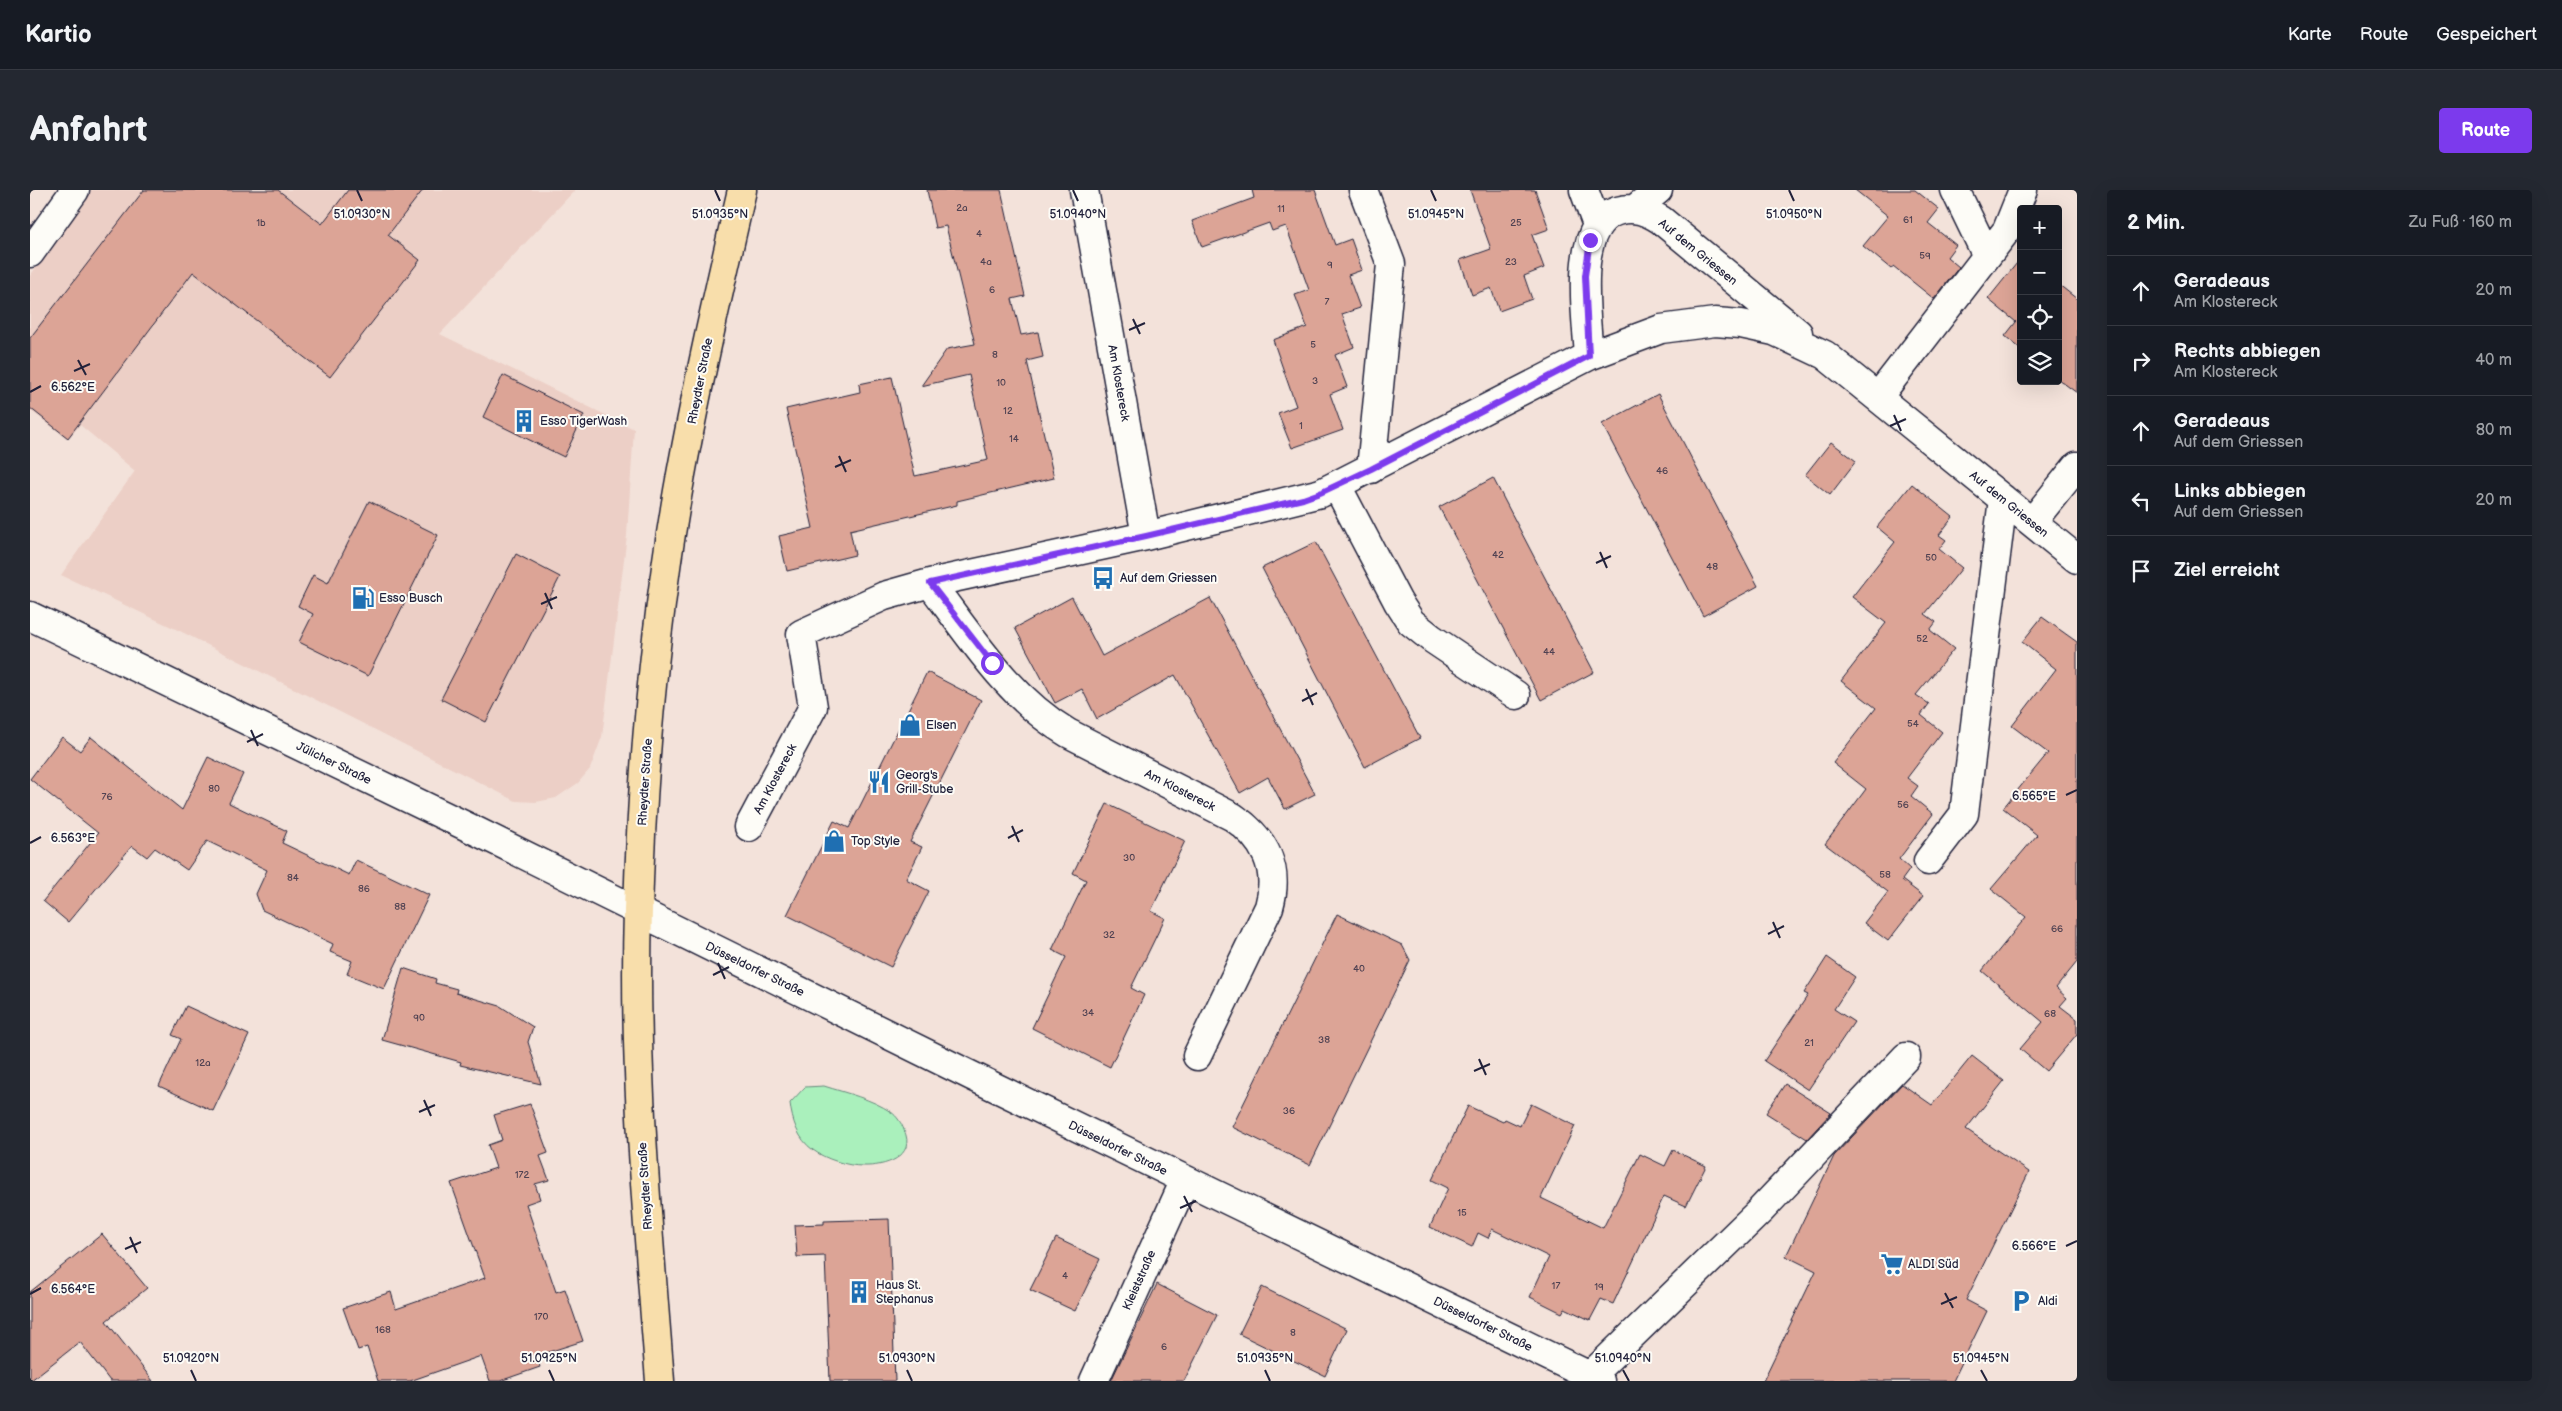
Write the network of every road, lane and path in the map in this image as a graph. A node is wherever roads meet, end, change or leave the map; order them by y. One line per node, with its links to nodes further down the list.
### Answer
1 (75, 190): 11 (street)
2 (742, 190): 28 (main road, Rheydter Straße)
3 (1084, 190): 21 (street, Am Klostereck)
4 (1363, 190): 17 (street)
5 (1584, 190): 10 (street)
6 (1658, 190): 9 (street)
7 (1955, 190): 12 (street)
8 (2023, 190): 12 (street)
9 (1635, 209): 10 (street); 13 (street, Auf dem Griessen)
10 (1597, 225): 14 (street)
11 (30, 253)
12 (1987, 256): 15 (street)
13 (1824, 355): 14 (street, Auf dem Griessen); 15 (street, Auf dem Griessen)
14 (1589, 356): 17 (street, Auf dem Griessen)
15 (1878, 397): 19 (street, Auf dem Griessen)
16 (2077, 466): 20 (street)
17 (1371, 469): 18 (street, Auf dem Griessen)
18 (1337, 486): 21 (street, Auf dem Griessen); 25 (street)
19 (2003, 499): 20 (street, Auf dem Griessen); 27 (street)
20 (2032, 522): 22 (street, Auf dem Griessen)
21 (1146, 536): 23 (street, Am Klostereck)
22 (2077, 559)
23 (930, 583): 26 (street, Am Klostereck); 29 (street, Am Klostereck)
24 (30, 616): 28 (street, Jülicher Straße)
25 (1516, 695)
26 (749, 827)
27 (1928, 861)
28 (638, 911): 31 (street, Düsseldorfer Straße); 33 (main road, Rheydter Straße)
29 (1197, 1056)
30 (1906, 1057): 32 (street)
31 (1185, 1180): 32 (street, Düsseldorfer Straße); 34 (street, Kleiststraße)
32 (1595, 1379)
33 (660, 1381)
34 (1094, 1381)

